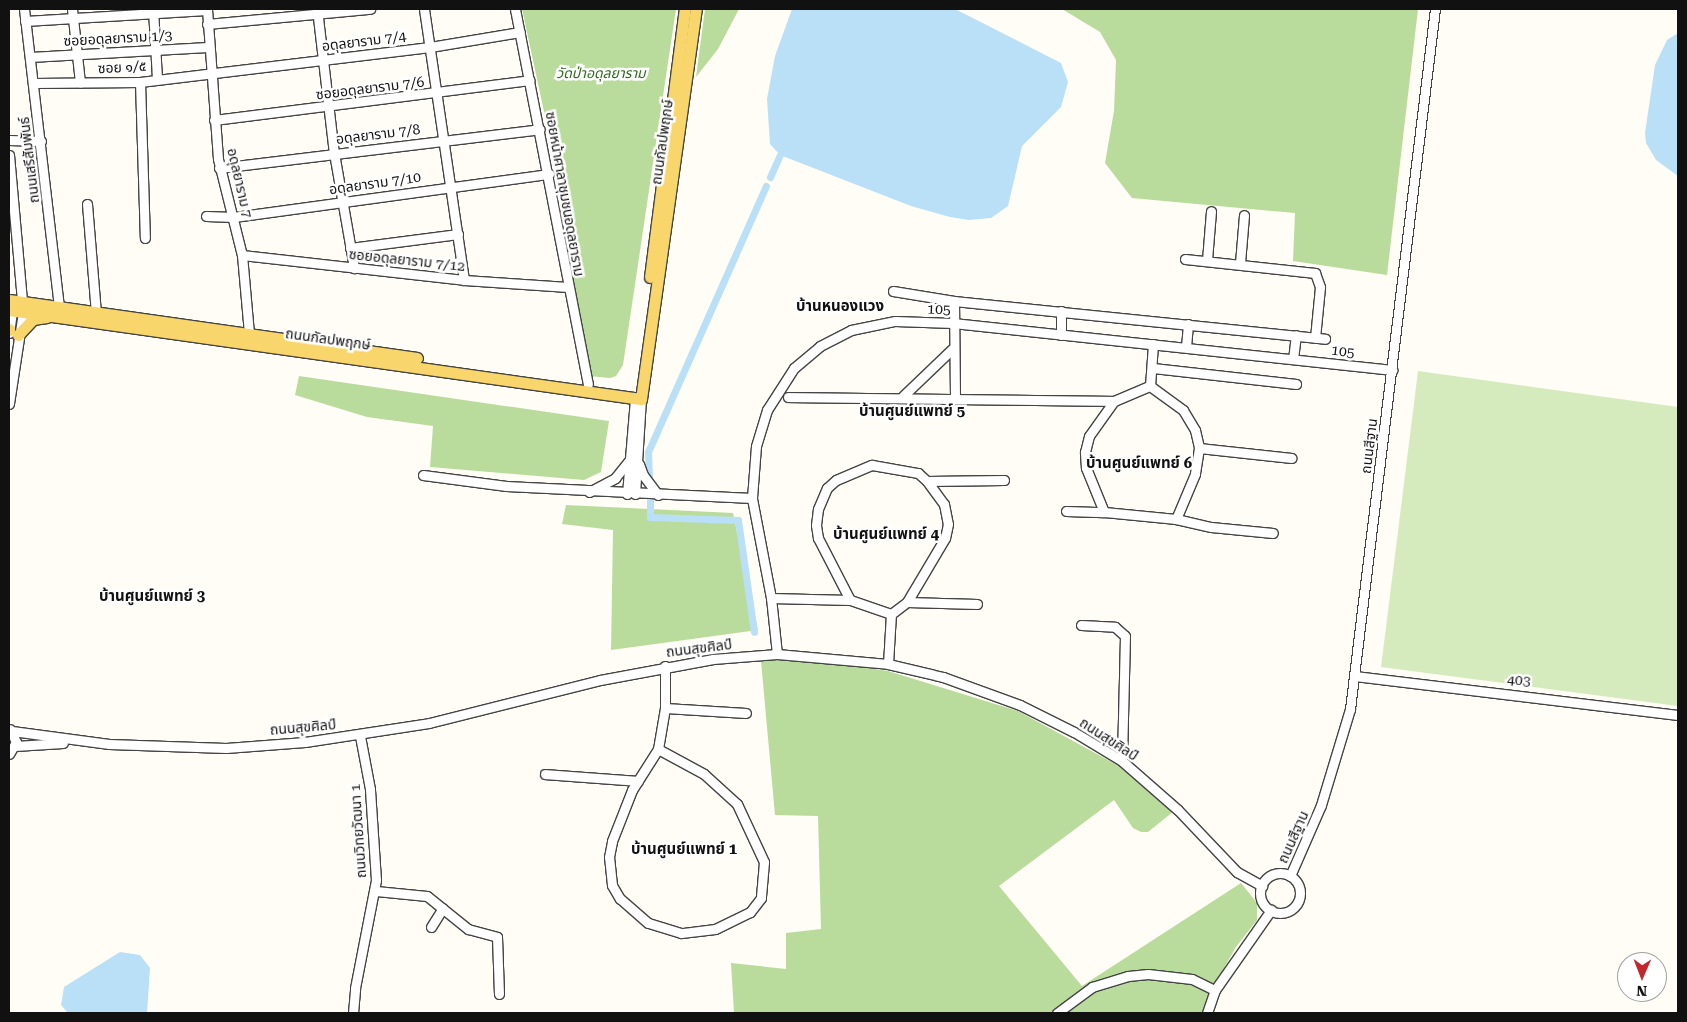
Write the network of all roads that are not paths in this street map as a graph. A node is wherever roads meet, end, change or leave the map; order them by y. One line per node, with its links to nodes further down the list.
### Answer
1 (24, 9): 12 (street, ถนนเสรีสัมพันธ์)
2 (366, 9): 8 (street)
3 (424, 9): 16 (street)
4 (515, 9): 14 (street, ซอยหน้าศาลาชุมชนอดุลยาราม)
5 (1435, 9): 75 (street, ถนนสีฐาน)
6 (207, 10): 7 (street); 13 (street, อดุลยาราม 7)
7 (153, 11): 10 (street); 17 (street)
8 (318, 12): 9 (street); 20 (street)
9 (270, 13): 13 (street)
10 (73, 14): 12 (street); 18 (street)
11 (690, 14): 79 (main road, ถนนกัลปพฤกษ์)
12 (25, 21): 19 (street, ถนนเสรีสัมพันธ์)
13 (206, 24): 15 (street, อดุลยาราม 7)
14 (520, 32): 16 (street, อดุลยาราม 7/4); 23 (street, ซอยหน้าศาลาชุมชนอดุลยาราม)
15 (208, 46): 17 (street, ซอยอดุลยาราม 1/3); 21 (street, อดุลยาราม 7)
16 (430, 47): 20 (street, อดุลยาราม 7/4); 27 (street)
17 (156, 50): 18 (street, ซอยอดุลยาราม 1/3); 22 (street)
18 (77, 54): 19 (street, ซอยอดุลยาราม 1/3); 24 (street)
19 (30, 57): 26 (street, ถนนเสรีสัมพันธ์)
20 (322, 60): 21 (street, อดุลยาราม 7/4); 28 (street)
21 (211, 72): 22 (street, ซอย ๑/๕); 29 (street, อดุลยาราม 7)
22 (157, 79): 25 (street, ซอย ๑/๕)
23 (529, 80): 27 (street, ซอยอดุลยาราม 7/6); 30 (street, ซอยหน้าศาลาชุมชนอดุลยาราม)
24 (80, 82): 25 (street, ซอย ๑/๕); 26 (street, ซอย ๑/๕)
25 (140, 82): 46 (street)
26 (34, 83): 33 (street, ถนนเสรีสัมพันธ์)
27 (438, 93): 28 (street, ซอยอดุลยาราม 7/6); 32 (street)
28 (328, 107): 29 (street, ซอยอดุลยาราม 7/6); 34 (street)
29 (214, 120): 36 (street, อดุลยาราม 7)
30 (540, 129): 32 (street, อดุลยาราม 7/8); 37 (street, ซอยหน้าศาลาชุมชนอดุลยาราม)
31 (9, 140): 33 (street)
32 (445, 140): 34 (street, อดุลยาราม 7/8); 38 (street)
33 (41, 142): 58 (street, ถนนเสรีสัมพันธ์)
34 (334, 153): 36 (street, อดุลยาราม 7/8); 39 (street)
35 (9, 155): 57 (street)
36 (219, 168): 44 (street, อดุลยาราม 7)
37 (549, 174): 38 (street, อดุลยาราม 7/10); 54 (street, ซอยหน้าศาลาชุมชนอดุลยาราม)
38 (452, 186): 39 (street, อดุลยาราม 7/10); 45 (street)
39 (342, 201): 44 (street, อดุลยาราม 7/10); 47 (street)
40 (87, 204): 60 (street)
41 (1211, 211): 50 (street)
42 (1244, 214): 51 (street)
43 (206, 216): 44 (street, อดุลยาราม 7/10)
44 (234, 217): 48 (street, อดุลยาราม 7)
45 (458, 234): 47 (street); 53 (street)
46 (145, 238)
47 (350, 248): 52 (street)
48 (242, 255): 52 (street, ซอยอดุลยาราม 7/12); 65 (street, อดุลยาราม 7)
49 (1185, 259): 50 (street)
50 (1207, 260): 51 (street)
51 (1240, 263): 68 (street)
52 (354, 268): 53 (street, ซอยอดุลยาราม 7/12)
53 (464, 280): 54 (street, ซอยอดุลยาราม 7/12)
54 (568, 288): 76 (street, ซอยหน้าศาลาชุมชนอดุลยาราม)
55 (893, 291): 56 (street)
56 (954, 301): 59 (street); 62 (street)
57 (15, 306): 58 (main road, ถนนกัลปพฤกษ์); 61 (main road, ถนนกัลปพฤกษ์); 64 (street)
58 (59, 308): 60 (main road, ถนนกัลปพฤกษ์)
59 (1062, 311): 63 (street); 66 (street)
60 (96, 313): 65 (main road, ถนนกัลปพฤกษ์)
61 (78, 318): 64 (main road); 79 (main road, ถนนกัลปพฤกษ์)
62 (953, 323): 66 (street, 105); 72 (street); 94 (street, 105)
63 (1188, 324): 67 (street); 71 (street)
64 (11, 332): 84 (street)
65 (250, 333): 76 (main road, ถนนกัลปพฤกษ์)
66 (1060, 335): 70 (street, 105)
67 (1296, 336): 68 (street); 73 (street)
68 (1315, 338): 69 (street)
69 (1324, 339)
70 (1153, 344): 71 (street, 105); 74 (street)
71 (1186, 348): 73 (street, 105)
72 (952, 349): 80 (street); 82 (street)
73 (1293, 359): 75 (street, 105)
74 (1153, 368): 77 (street); 78 (street)
75 (1392, 370): 108 (street, ถนนสีฐาน)
76 (588, 384): 79 (main road, ถนนกัลปพฤกษ์)
77 (1296, 384)
78 (1150, 386): 83 (street); 85 (street)
79 (638, 395): 86 (street)
80 (903, 396): 81 (street); 82 (street)
81 (788, 397)
82 (955, 397): 83 (street)
83 (1114, 401): 96 (street)
84 (9, 404)
85 (1199, 448): 87 (street); 97 (street)
86 (634, 458): 91 (street); 92 (street); 93 (street)
87 (1291, 458)
88 (423, 475): 91 (street)
89 (1004, 480): 90 (street)
90 (927, 481): 100 (street); 101 (street)
91 (589, 492): 92 (street)
92 (631, 494): 93 (street)
93 (658, 495): 94 (street)
94 (752, 498): 99 (street, 105)
95 (1066, 511): 96 (street)
96 (1104, 512): 97 (street)
97 (1176, 519): 98 (street)
98 (1273, 532)
99 (771, 598): 100 (street); 105 (street, 105)
100 (850, 600): 103 (street)
101 (907, 602): 102 (street); 103 (street)
102 (977, 604)
103 (891, 614): 106 (street)
104 (1081, 625): 118 (street)
105 (777, 654): 106 (street, ถนนสุขศิลป์); 107 (street, ถนนสุขศิลป์)
106 (888, 664): 118 (street, ถนนสุขศิลป์)
107 (665, 666): 109 (street); 113 (street, ถนนสุขศิลป์)
108 (1356, 676): 111 (street, 403); 121 (street, ถนนสีฐาน)
109 (665, 708): 110 (street); 116 (street)
110 (746, 713)
111 (1678, 715)
112 (10, 730): 114 (street); 115 (street)
113 (360, 736): 114 (street, ถนนสุขศิลป์); 123 (street, ถนนวิทยวัฒนา 1)
114 (78, 741): 115 (street)
115 (15, 746): 117 (street)
116 (658, 749): 120 (street); 120 (street)
117 (9, 755)
118 (1122, 761): 122 (street, ถนนสุขศิลป์)
119 (545, 774): 120 (street)
120 (638, 781)
121 (1290, 876): 122 (street, ถนนสีฐาน); 125 (street, ถนนสีฐาน)
122 (1262, 886): 125 (street)
123 (376, 891): 124 (street); 129 (street, ถนนวิทยวัฒนา 1)
124 (443, 908): 126 (street); 128 (street)
125 (1271, 910): 127 (street)
126 (431, 927)
127 (1215, 990): 130 (street); 131 (street)
128 (499, 994)
129 (353, 1013)
130 (1056, 1013)
131 (1207, 1013)

